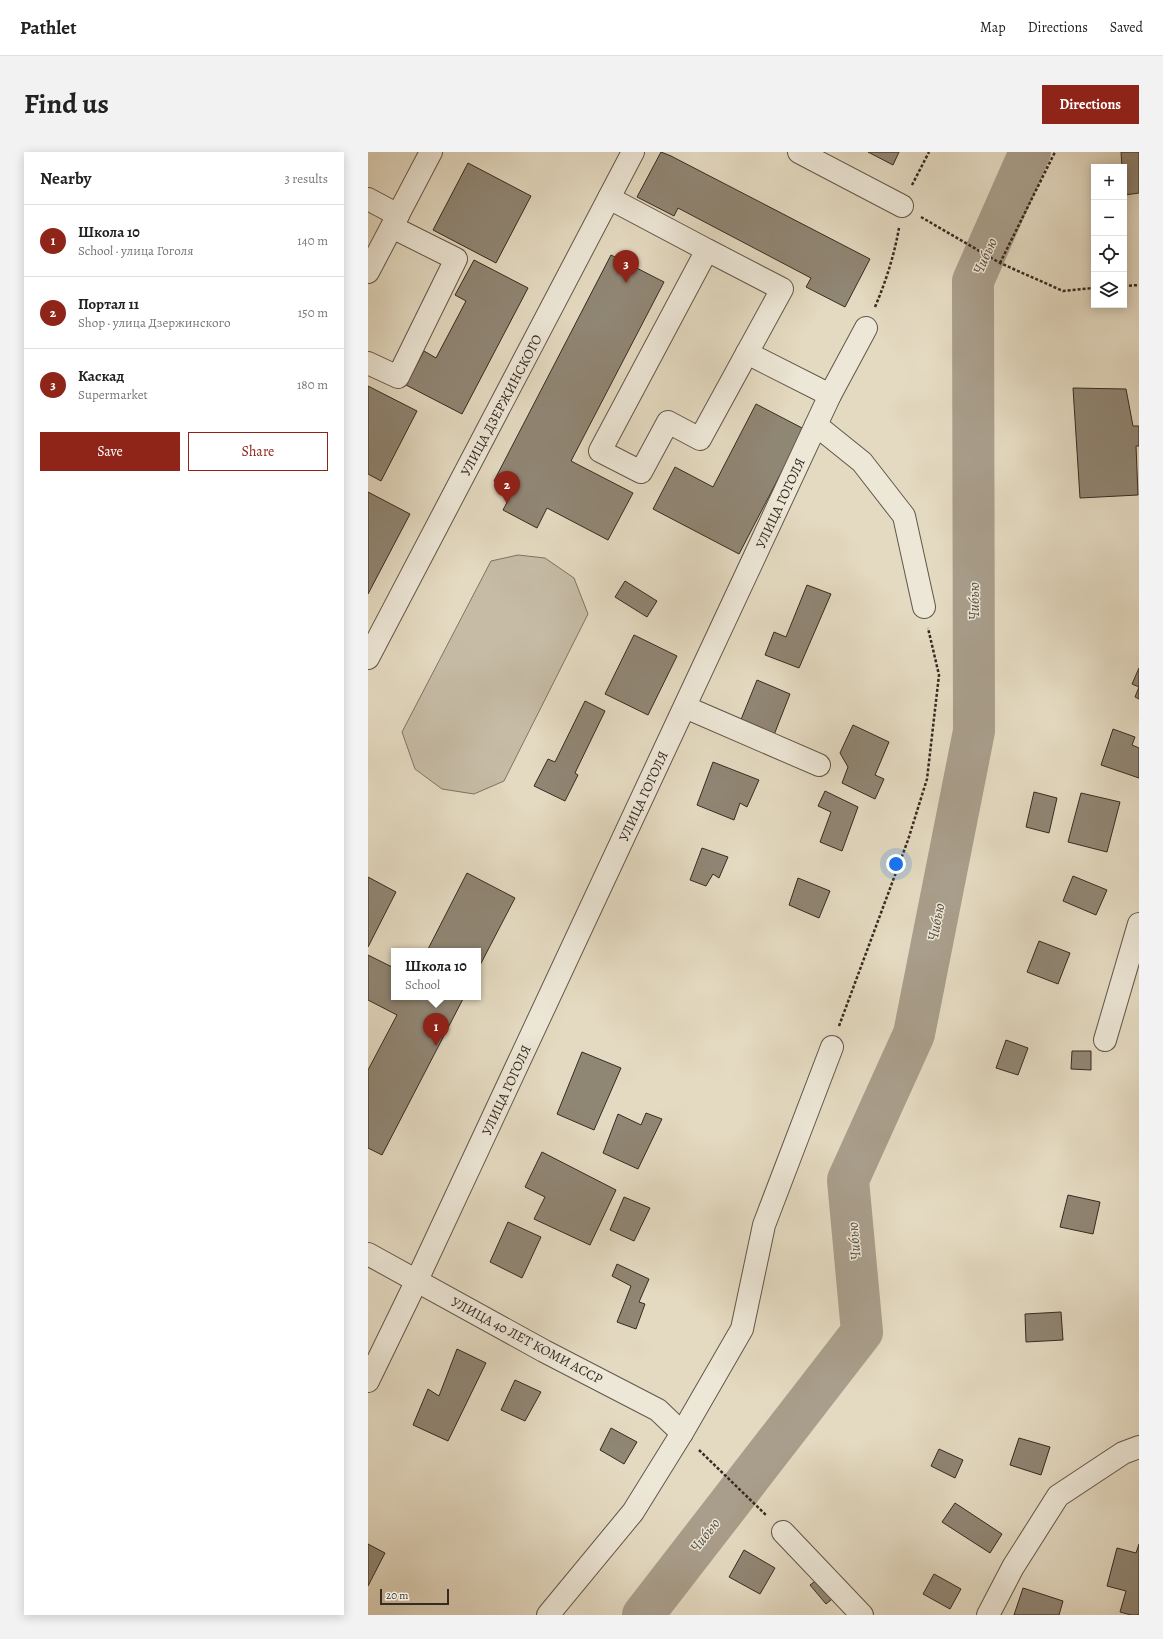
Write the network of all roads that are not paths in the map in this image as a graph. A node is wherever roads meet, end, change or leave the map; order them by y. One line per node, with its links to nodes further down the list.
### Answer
1 (430, 152): 7 (street)
2 (633, 152): 4 (street, УЛИЦА ДЗЕРЖИНСКОГО)
3 (799, 152): 6 (street)
4 (609, 198): 8 (street); 16 (street, УЛИЦА ДЗЕРЖИНСКОГО)
5 (368, 199): 7 (street)
6 (902, 206)
7 (395, 221): 9 (street); 12 (street)
8 (707, 250): 11 (street); 11 (street)
9 (368, 272)
10 (866, 328): 13 (street, УЛИЦА ГОГОЛЯ)
11 (747, 353): 13 (street)
12 (368, 363)
13 (830, 395): 14 (street, УЛИЦА ГОГОЛЯ)
14 (816, 425): 15 (street); 17 (street, УЛИЦА ГОГОЛЯ)
15 (924, 607)
16 (368, 658)
17 (685, 706): 18 (street); 23 (street, УЛИЦА ГОГОЛЯ)
18 (819, 765)
19 (1139, 924): 20 (street)
20 (1105, 1040)
21 (832, 1047): 25 (street)
22 (368, 1254): 23 (street, УЛИЦА 40 ЛЕТ КОМИ АССР)
23 (417, 1280): 24 (street, УЛИЦА ГОГОЛЯ); 25 (street, УЛИЦА 40 ЛЕТ КОМИ АССР)
24 (368, 1382)
25 (682, 1433): 28 (street)
26 (1139, 1447): 30 (street)
27 (783, 1532): 29 (street)
28 (548, 1615)
29 (862, 1615)
30 (988, 1615)

